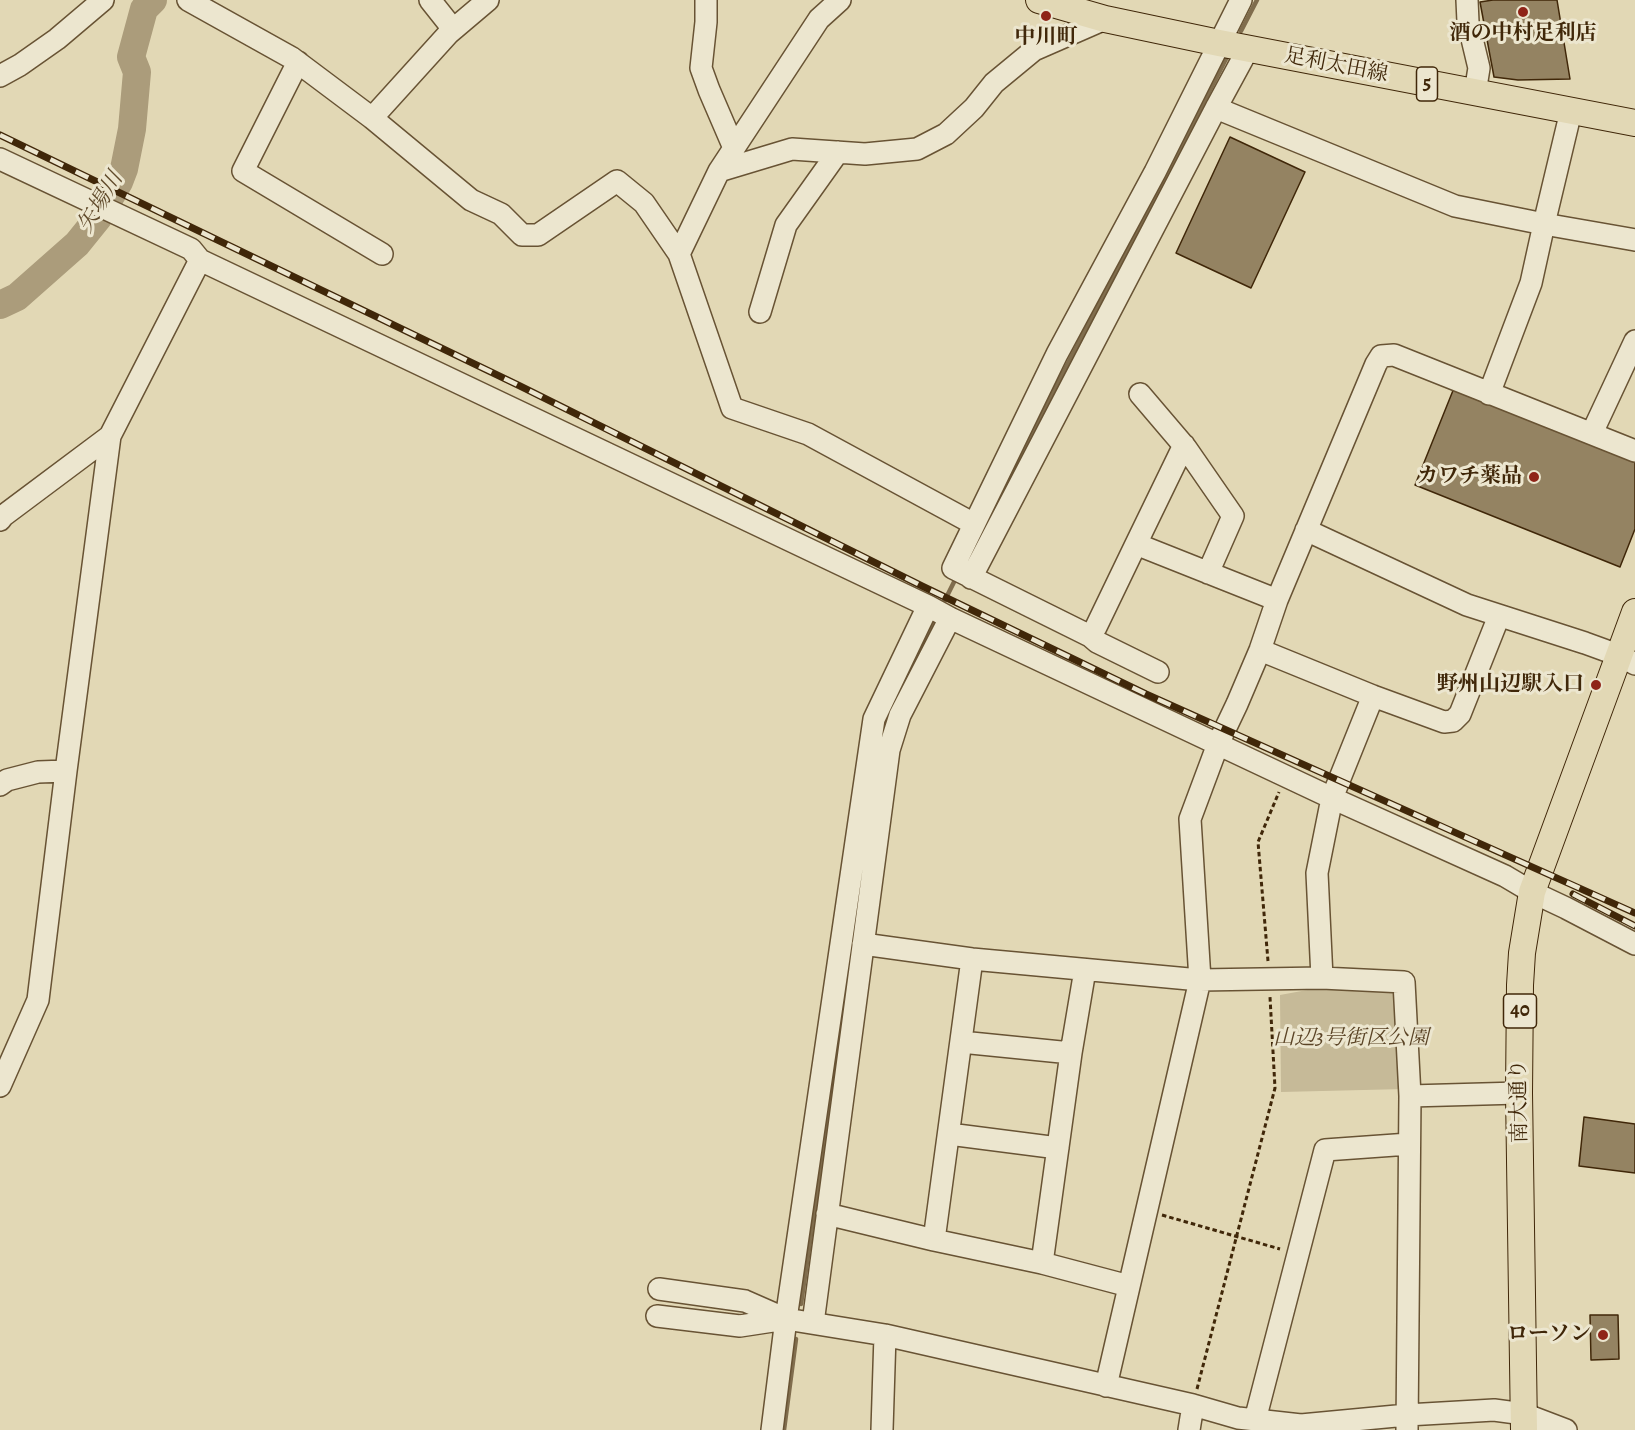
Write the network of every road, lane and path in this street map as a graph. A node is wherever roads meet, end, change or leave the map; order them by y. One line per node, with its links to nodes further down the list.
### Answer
1 (103, 0): 15 (street)
2 (188, 0): 14 (street)
3 (430, 0): 11 (street)
4 (488, 0): 11 (street)
5 (706, 0): 21 (street)
6 (840, 0): 21 (street)
7 (1039, 0): 10 (main road, 足利太田線 / 5)
8 (1241, 0): 12 (street)
9 (1467, 0): 16 (street)
10 (1105, 19): 12 (main road, 足利太田線 / 5); 22 (street)
11 (453, 29): 19 (street)
12 (1219, 43): 13 (main road, 足利太田線 / 5); 39 (street)
13 (1248, 49): 16 (main road, 足利太田線 / 5); 17 (street)
14 (298, 62): 19 (street); 27 (street)
15 (0, 76)
16 (1475, 93): 18 (main road, 足利太田線 / 5)
17 (1216, 108): 25 (street); 43 (street)
18 (1572, 111): 20 (main road, 足利太田線 / 5); 25 (street)
19 (372, 118): 28 (street)
20 (1635, 123)
21 (734, 148): 24 (street)
22 (838, 152): 24 (street); 30 (street)
23 (0, 159): 29 (street)
24 (719, 171): 28 (street)
25 (1544, 224): 26 (street); 33 (street)
26 (1635, 240)
27 (382, 254)
28 (679, 254): 39 (street)
29 (200, 260): 35 (street); 45 (street)
30 (760, 312)
31 (1635, 341): 34 (street)
32 (1140, 394): 36 (street)
33 (1489, 394): 34 (street); 40 (street)
34 (1592, 433): 37 (street)
35 (110, 436): 38 (street); 55 (street)
36 (1184, 445): 41 (street); 42 (street)
37 (1635, 451)
38 (0, 520)
39 (975, 525): 43 (street)
40 (1306, 530): 44 (street); 47 (street)
41 (1136, 544): 42 (street); 49 (street)
42 (1208, 573): 44 (street)
43 (971, 578): 49 (street)
44 (1277, 600): 50 (street)
45 (928, 606): 48 (street); 84 (street)
46 (1635, 612): 51 (main road, 南大通り / 40)
47 (1499, 616): 51 (street); 53 (street)
48 (950, 618): 54 (street); 60 (street)
49 (1090, 636): 52 (street)
50 (1260, 650): 53 (street); 54 (street)
51 (1627, 660): 59 (main road, 南大通り / 40)
52 (1158, 672)
53 (1373, 696): 58 (street)
54 (1218, 744): 56 (street); 65 (street)
55 (66, 771): 57 (street); 69 (street)
56 (1286, 776): 58 (street); 66 (path)
57 (0, 785)
58 (1332, 798): 59 (street); 64 (street)
59 (1532, 892): 61 (street); 70 (main road, 南大通り / 40)
60 (863, 944): 62 (street); 76 (street)
61 (1635, 944)
62 (972, 959): 63 (street); 67 (street)
63 (1085, 970): 65 (street); 68 (street)
64 (1322, 978): 66 (street); 71 (street)
65 (1200, 980): 66 (street); 75 (street)
66 (1269, 980): 77 (path)
67 (961, 1042): 68 (street); 72 (street)
68 (1071, 1053): 74 (street)
69 (0, 1086)
70 (1520, 1093): 71 (street); 91 (main road, 南大通り / 40)
71 (1410, 1096): 73 (street)
72 (949, 1134): 74 (street); 78 (street)
73 (1409, 1144): 79 (street); 90 (street)
74 (1058, 1148): 80 (street)
75 (1146, 1211): 77 (path); 81 (street)
76 (826, 1214): 78 (street); 85 (street)
77 (1237, 1236): 79 (path); 88 (path)
78 (934, 1240): 80 (street)
79 (1298, 1254): 89 (street)
80 (1042, 1263): 81 (street)
81 (1129, 1286): 87 (street)
82 (659, 1289): 84 (street)
83 (657, 1316): 84 (street)
84 (786, 1319): 85 (street); 93 (street)
85 (813, 1323): 86 (street)
86 (885, 1335): 87 (street); 94 (street)
87 (1106, 1386): 88 (street)
88 (1192, 1405): 89 (street); 95 (street)
89 (1255, 1420): 92 (street)
90 (1407, 1422): 91 (street); 92 (street)
91 (1524, 1422): 96 (street)
92 (1301, 1428)
93 (772, 1430)
94 (882, 1430)
95 (1189, 1430)
96 (1566, 1430)

